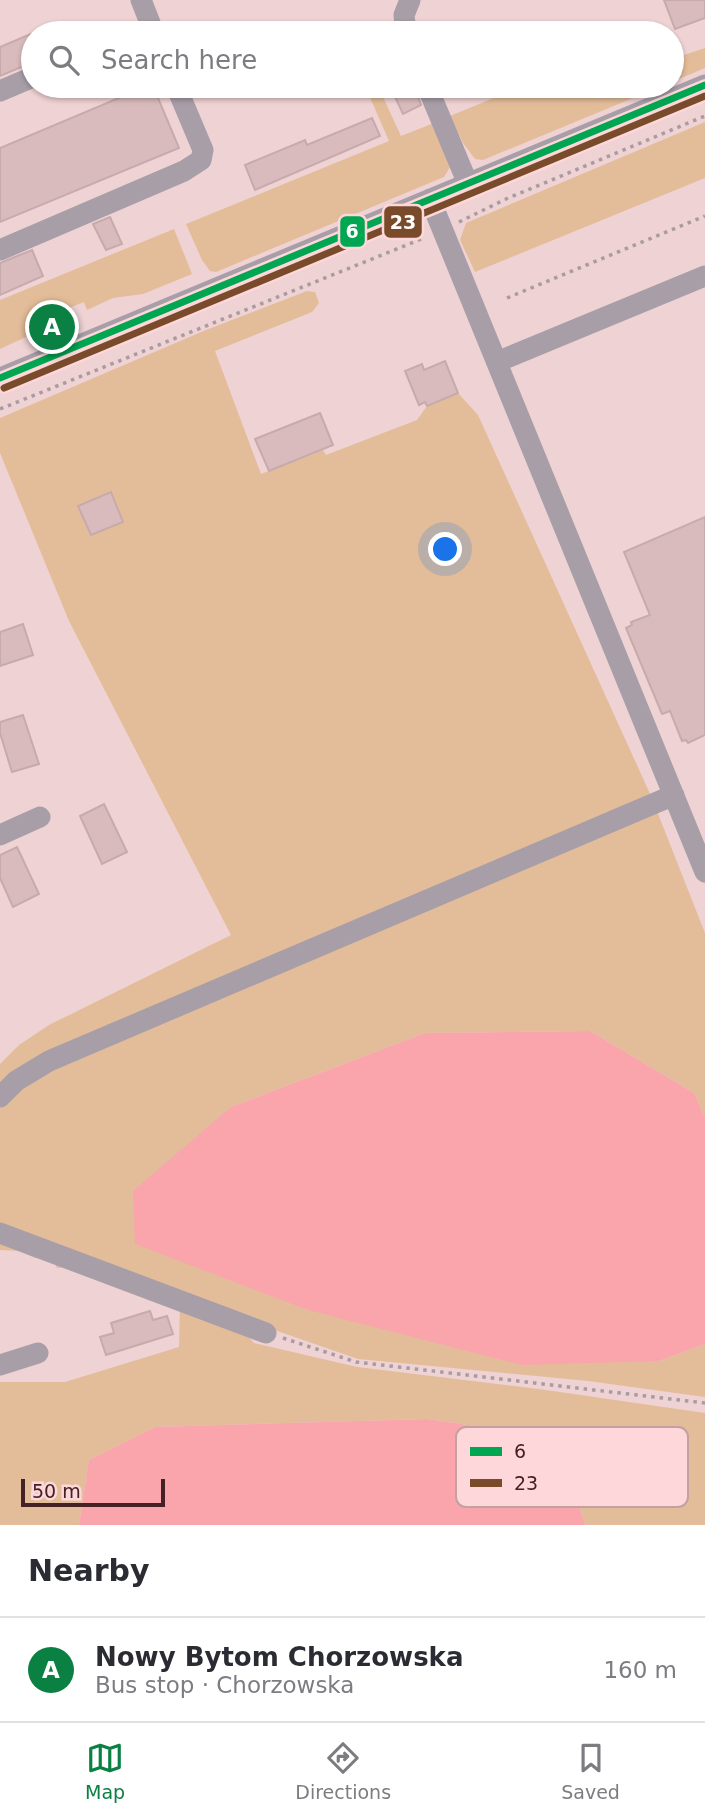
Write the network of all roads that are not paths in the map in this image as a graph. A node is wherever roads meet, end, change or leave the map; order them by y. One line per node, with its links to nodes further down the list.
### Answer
1 (141, 0): 3 (street)
2 (410, 0): 4 (street)
3 (145, 21)
4 (405, 21)
5 (21, 82): 7 (street)
6 (705, 85): 8 (street)
7 (0, 91)
8 (684, 94)
9 (181, 98): 14 (street)
10 (432, 98): 12 (street)
11 (674, 98): 12 (street)
12 (468, 184): 13 (street)
13 (430, 199): 16 (street); 17 (street)
14 (0, 250)
15 (705, 276): 16 (street)
16 (497, 362): 18 (street)
17 (0, 378)
18 (674, 795): 21 (street); 22 (street)
19 (40, 817): 20 (street)
20 (0, 835)
21 (705, 872)
22 (0, 1097)
23 (0, 1233): 24 (street)
24 (266, 1333)
25 (38, 1353): 26 (street)
26 (0, 1365)

